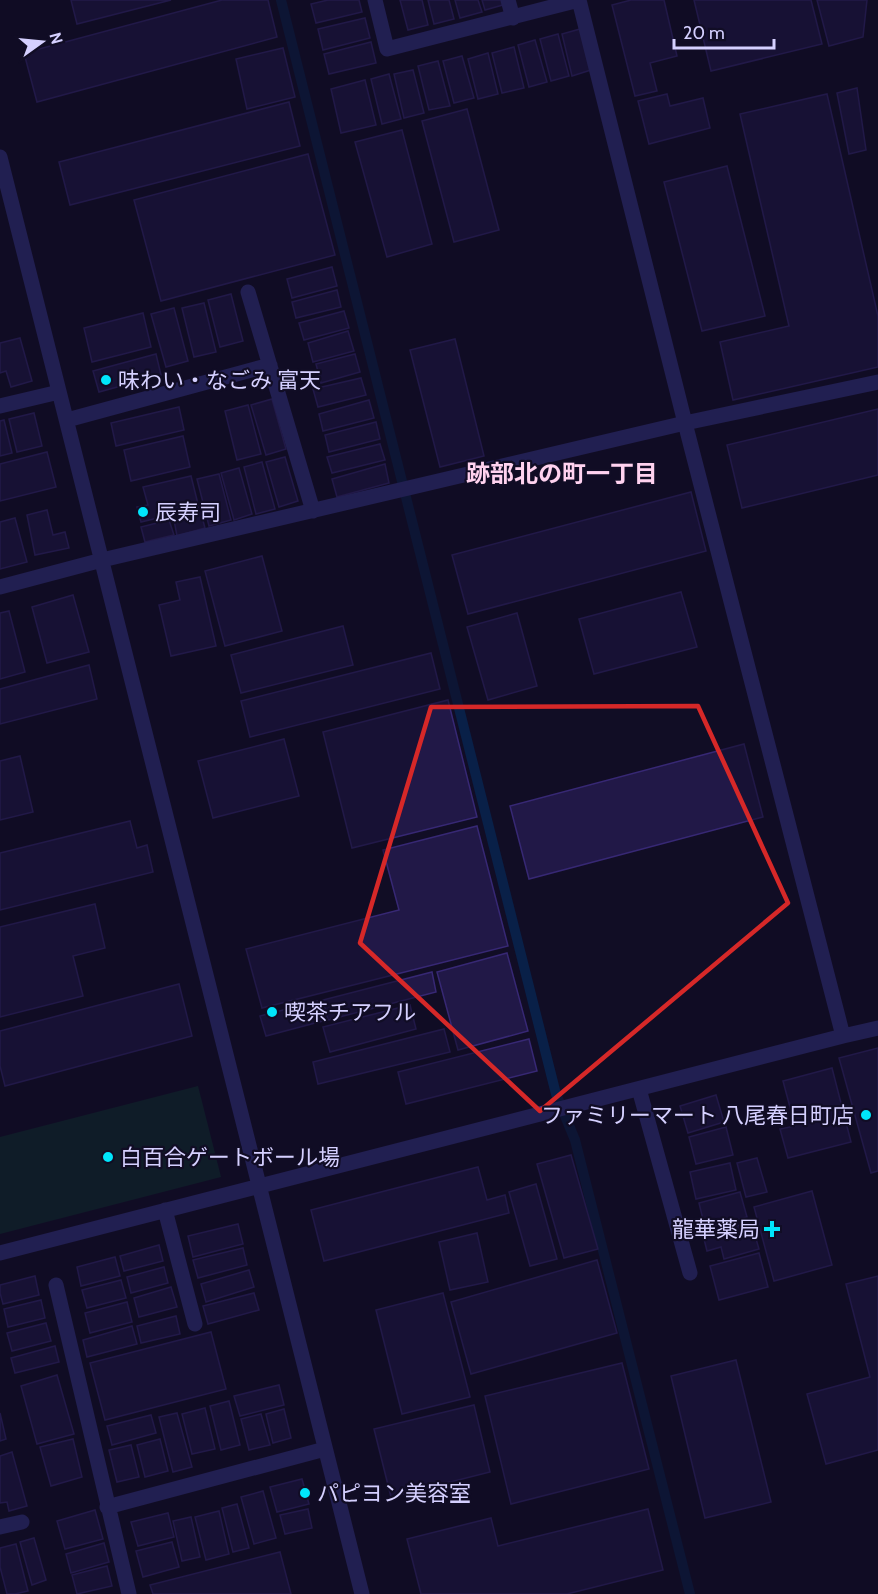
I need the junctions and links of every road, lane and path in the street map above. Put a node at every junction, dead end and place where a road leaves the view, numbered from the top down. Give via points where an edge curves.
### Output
1 (375, 0) edge
2 (508, 0) edge
3 (579, 0) edge
4 (513, 18) junction
5 (0, 157) edge
6 (248, 292) dead end
7 (270, 365) junction
8 (878, 382) edge
9 (59, 392) junction
10 (0, 406) edge
11 (67, 420) junction
12 (686, 423) junction
13 (313, 511) junction
14 (102, 560) junction
15 (0, 587) edge
16 (878, 1028) edge
17 (843, 1036) junction
18 (639, 1089) junction
19 (258, 1186) junction
20 (165, 1210) junction
21 (0, 1253) edge
22 (690, 1273) dead end
23 (56, 1285) dead end
24 (195, 1324) dead end
25 (325, 1449) junction
26 (107, 1507) junction
27 (22, 1522) dead end
28 (0, 1527) edge
29 (129, 1594) edge
30 (362, 1594) edge

1 - 4 street via 387,49
2 - 4 street
3 - 4 street
3 - 12 street
5 - 9 street
6 - 7 street
7 - 11 street
7 - 13 street
8 - 12 street
9 - 10 street
9 - 11 street
11 - 14 street
12 - 13 street
12 - 17 street
13 - 14 street
14 - 15 street
14 - 19 street
16 - 17 street
17 - 18 street
18 - 19 street
18 - 22 street
19 - 20 street
19 - 25 street
20 - 21 street
20 - 24 street
23 - 26 street
25 - 26 street
25 - 30 street
26 - 29 street
27 - 28 street

